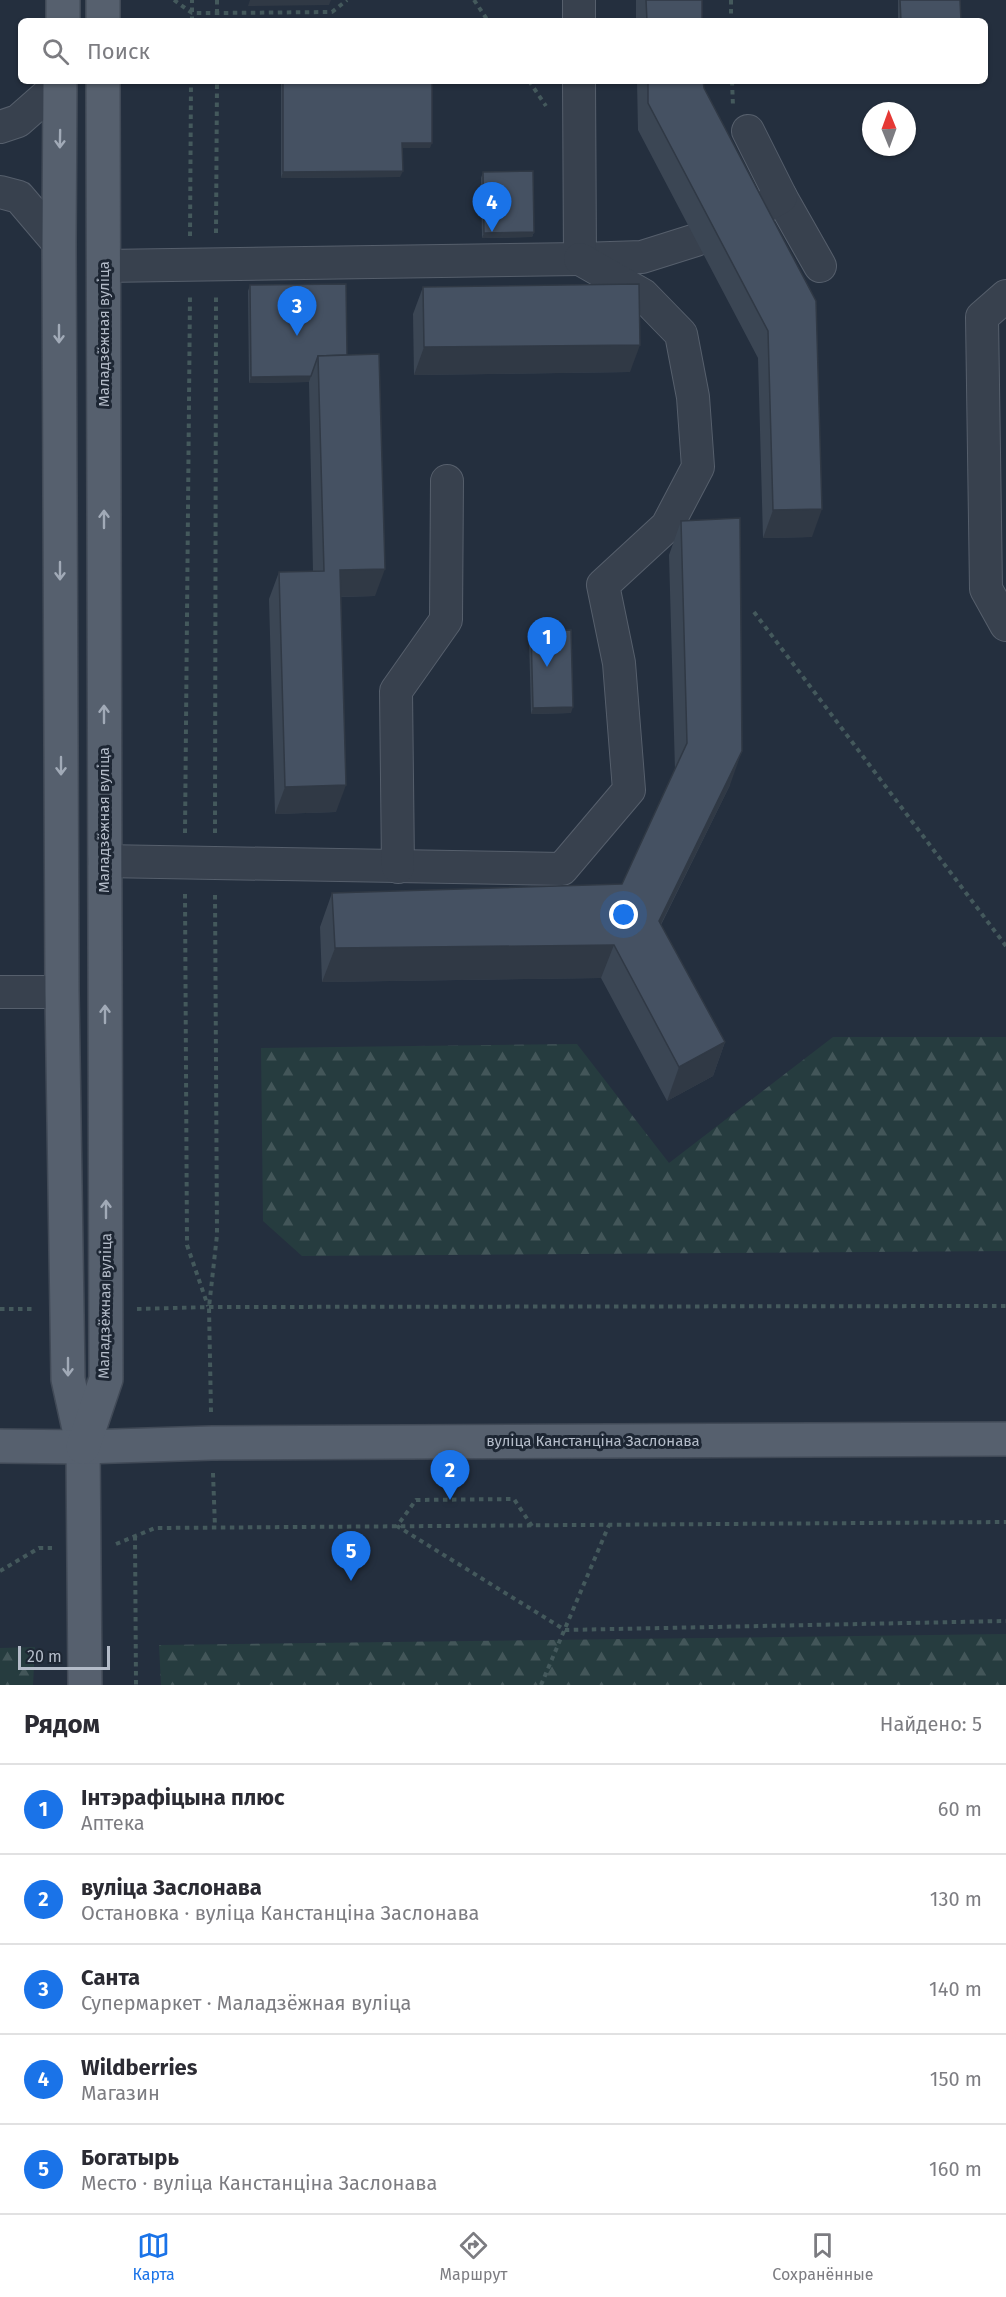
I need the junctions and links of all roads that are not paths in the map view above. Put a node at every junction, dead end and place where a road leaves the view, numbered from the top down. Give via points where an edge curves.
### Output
1 (63, 0) edge
2 (103, 0) edge
3 (579, 0) edge
4 (63, 18) edge
5 (103, 18) edge
6 (579, 18) edge
7 (58, 84) edge
8 (60, 84) edge
9 (103, 84) edge
10 (579, 84) edge
11 (0, 128) edge
12 (748, 131) dead end
13 (0, 192) edge
14 (781, 197) junction
15 (746, 218) edge
16 (696, 240) dead end
17 (59, 244) junction
18 (580, 259) junction
19 (104, 266) junction
20 (820, 266) dead end
21 (1006, 296) edge
22 (447, 481) dead end
23 (1006, 625) edge
24 (104, 861) junction
25 (398, 867) junction
26 (0, 992) edge
27 (62, 992) junction
28 (1006, 1439) edge
29 (0, 1446) edge
30 (83, 1447) junction
31 (85, 1685) edge

1 - 4 main road
2 - 5 main road
3 - 6 street
7 - 11 street via 18,121
8 -> 17 main road
9 - 19 main road, Маладзёжная вуліца
10 - 18 street
12 - 14 street
13 - 17 street via 19,197
14 - 15 street
14 - 20 street
16 - 18 street via 642,256
17 -> 27 main road
18 - 19 street
18 - 25 street via 643,295 681,334 693,397 698,467 667,526 603,585 619,663 629,790 562,869
24 -> 19 main road, Маладзёжная вуліца
21 - 23 street via 982,317 986,589
22 - 25 street via 446,620 396,692
24 - 25 street
30 -> 24 main road, Маладзёжная вуліца via 106,1379
26 - 27 street
27 -> 30 main road via 68,1379
28 - 30 main road, вуліца Канстанціна Заслонава
29 - 30 main road, вуліца Канстанціна Заслонава
30 - 31 main road

